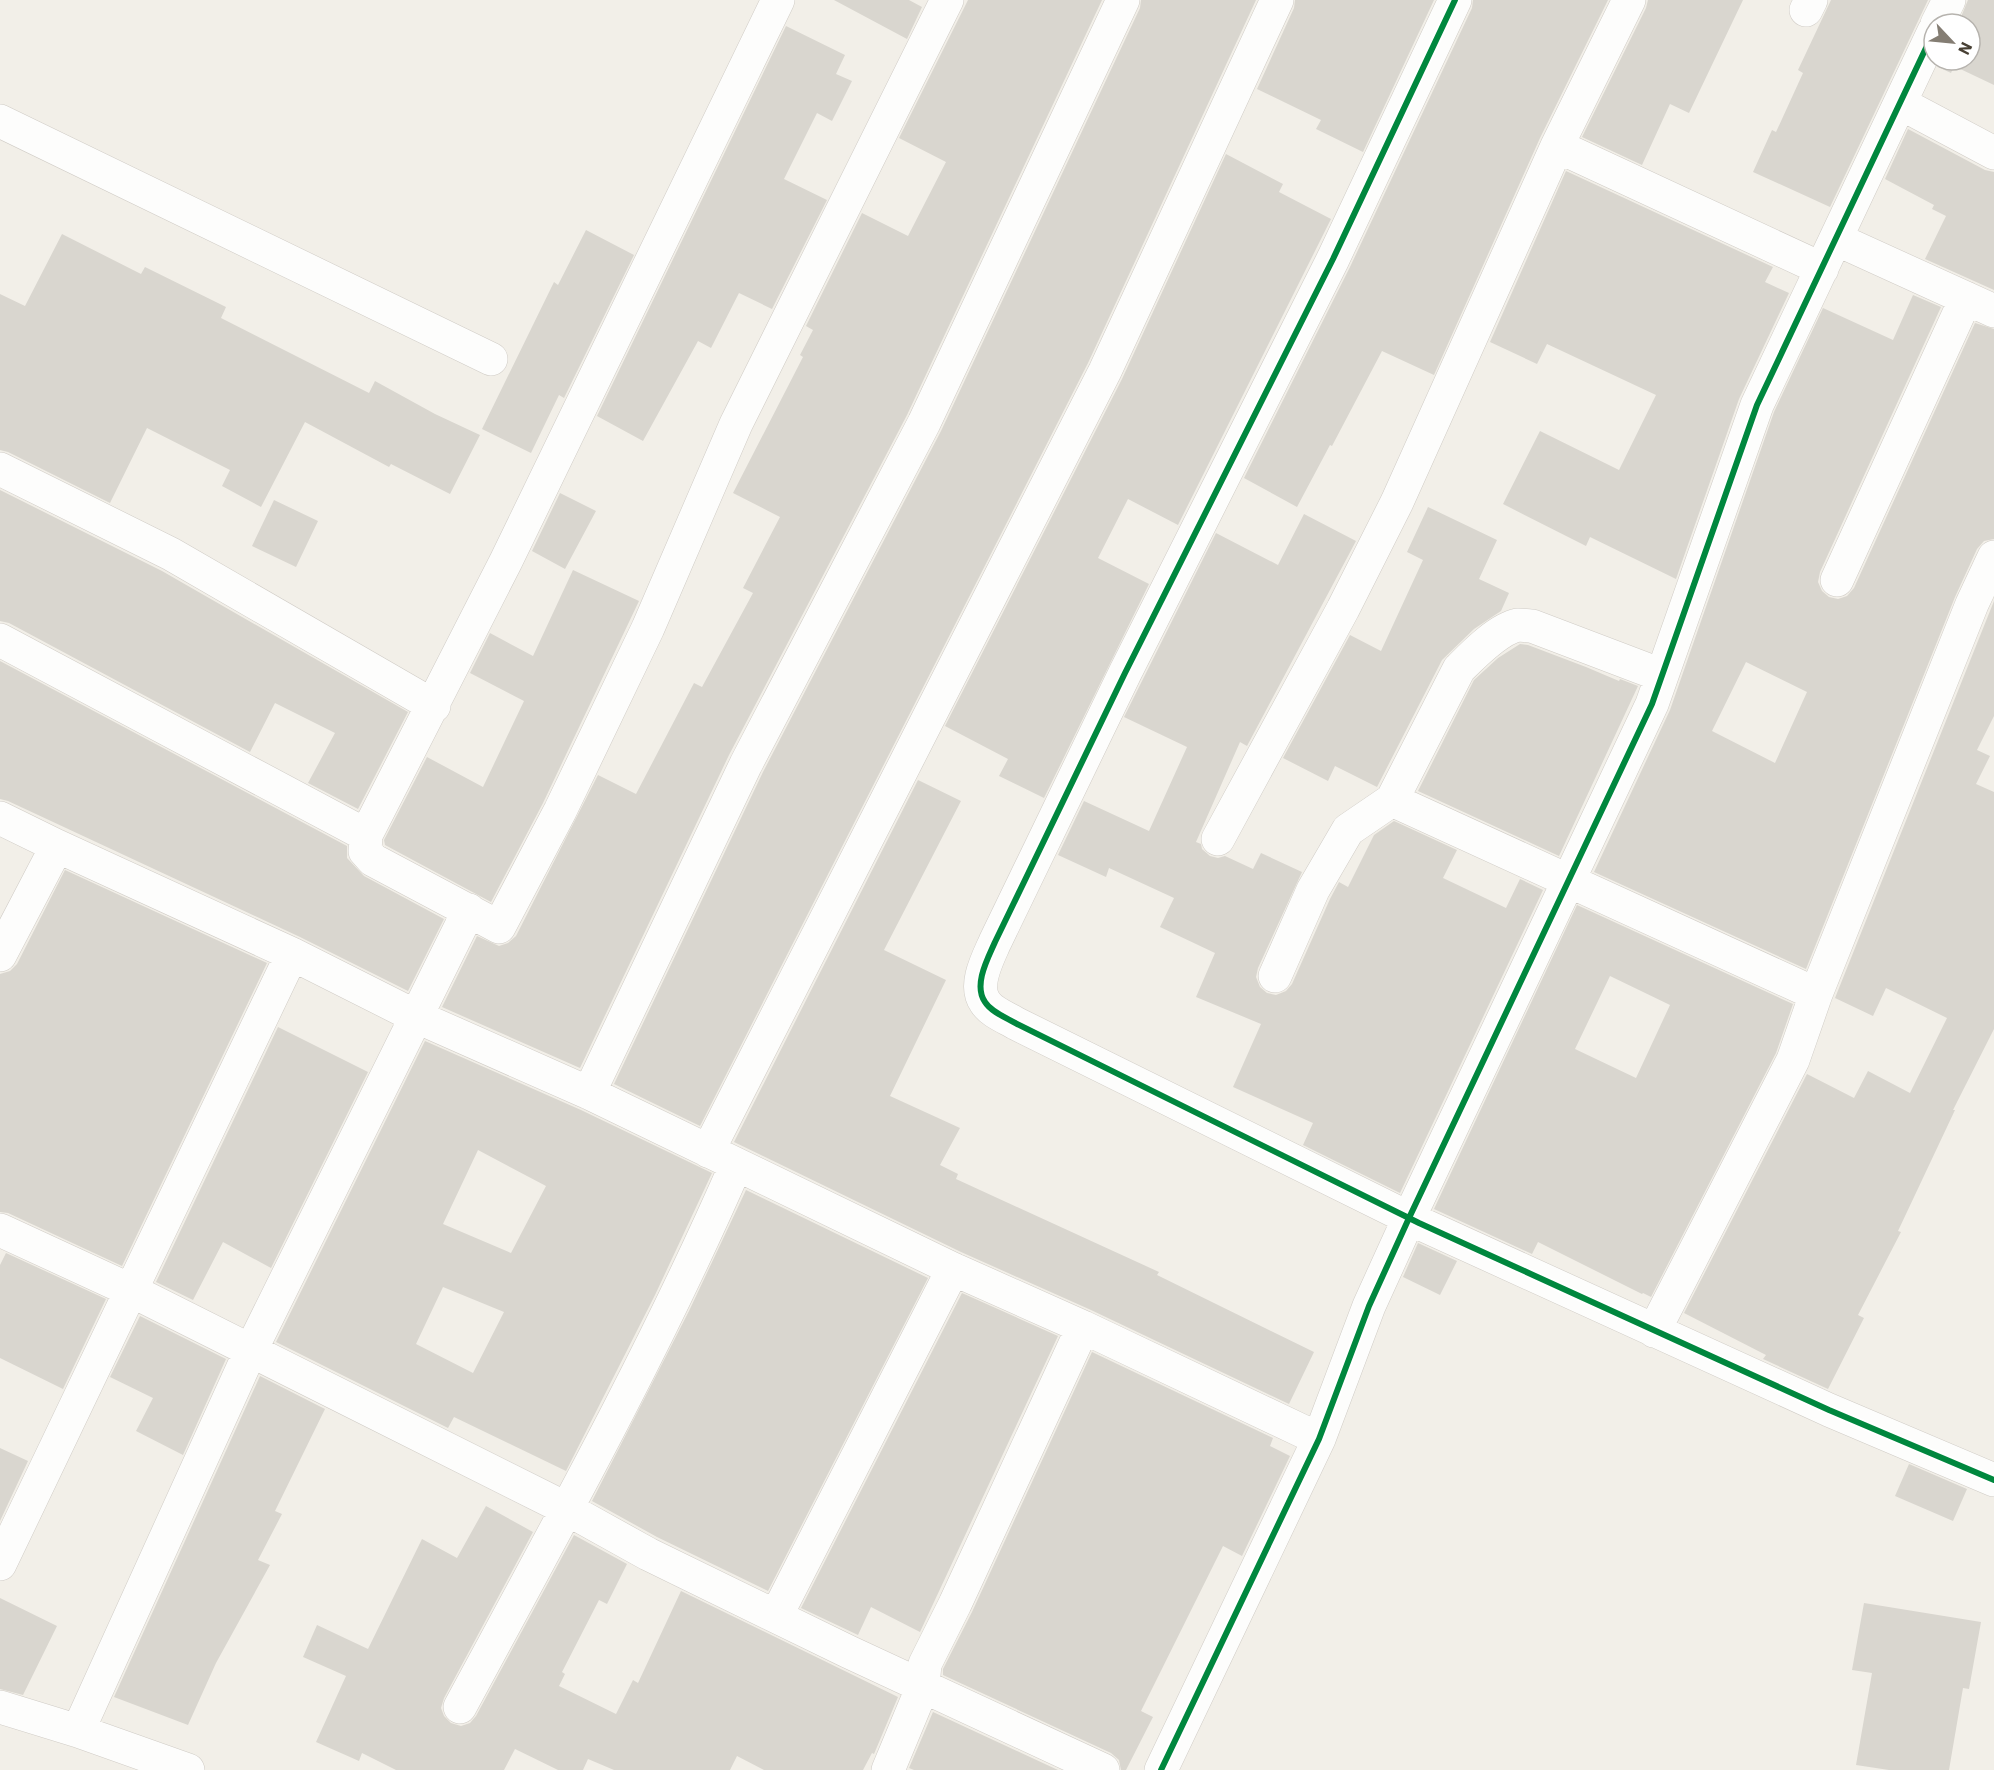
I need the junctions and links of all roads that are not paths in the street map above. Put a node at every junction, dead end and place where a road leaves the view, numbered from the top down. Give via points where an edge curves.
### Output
1 (778, 0) edge
2 (947, 0) edge
3 (1123, 0) edge
4 (1277, 0) edge
5 (1455, 0) edge
6 (1629, 0) edge
7 (1922, 56) edge
8 (1900, 103) junction
9 (0, 121) edge
10 (1557, 147) junction
11 (1994, 153) edge
12 (1836, 239) junction
13 (1822, 269) junction
14 (1980, 304) edge
15 (491, 359) dead end
16 (0, 470) edge
17 (1994, 557) edge
18 (1837, 580) dead end
19 (0, 640) edge
20 (1661, 675) junction
21 (434, 706) junction
22 (1392, 800) junction
23 (0, 818) edge
24 (366, 835) junction
25 (1218, 839) dead end
26 (57, 846) junction
27 (1569, 880) junction
28 (469, 910) junction
29 (292, 954) junction
30 (0, 955) edge
31 (1275, 976) dead end
32 (1816, 994) junction
33 (415, 1016) junction
34 (589, 1093) junction
35 (722, 1158) junction
36 (1409, 1218) junction
37 (0, 1230) edge
38 (953, 1269) junction
39 (130, 1290) junction
40 (1083, 1327) junction
41 (1654, 1331) junction
42 (250, 1352) junction
43 (1319, 1439) junction
44 (1994, 1480) edge
45 (567, 1509) junction
46 (0, 1564) edge
47 (776, 1616) junction
48 (923, 1686) junction
49 (0, 1707) edge
50 (460, 1707) dead end
51 (78, 1731) junction
52 (188, 1770) edge
53 (888, 1770) edge
54 (1103, 1770) edge
55 (1161, 1770) edge

1 - 21 street
2 - 28 street via 736,424 648,628 560,811 499,927
3 - 34 street via 924,423 746,764
4 - 35 street via 1105,371
5 - 36 street via 1334,259 1033,861 984,968 980,988 984,1002 1017,1024
6 - 10 street
7 - 8 street
8 - 11 street
8 - 12 street
9 - 15 street
10 - 13 street
10 - 25 street via 1397,502
12 - 13 street
12 - 14 street
13 - 20 street via 1757,405
14 - 18 street
16 - 21 street via 171,554
17 - 32 street
19 - 24 street
20 - 22 street via 1532,626 1506,629 1459,669
20 - 27 street via 1652,704
21 - 24 street
22 - 27 street
22 - 31 street via 1348,830 1313,890
23 - 26 street
24 - 28 street via 365,851 373,860
26 - 29 street
26 - 30 street
27 - 32 street
27 - 36 street
28 - 33 street
29 - 33 street
29 - 39 street
32 - 41 street via 1793,1060
33 - 34 street
33 - 42 street
34 - 35 street
35 - 38 street
35 - 45 street via 705,1235
36 - 41 street
36 - 43 street via 1369,1306
37 - 39 street
38 - 40 street
38 - 47 street
39 - 42 street
39 - 46 street
40 - 43 street
40 - 48 street via 925,1664
41 - 44 street
42 - 45 street
42 - 51 street
43 - 55 street
45 - 47 street via 648,1554
45 - 50 street
47 - 48 street
48 - 53 street
48 - 54 street
49 - 51 street
51 - 52 street

